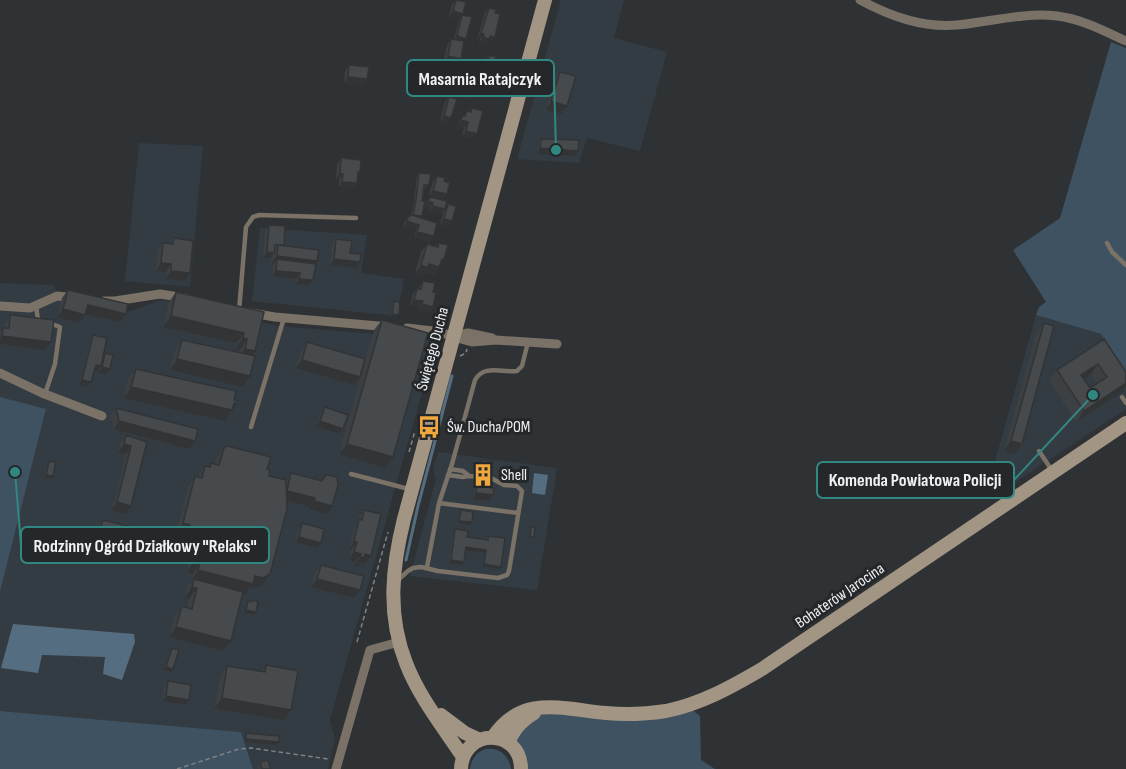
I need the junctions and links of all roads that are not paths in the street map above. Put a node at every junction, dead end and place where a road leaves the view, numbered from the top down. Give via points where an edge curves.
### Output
1 (545, 0) edge
2 (860, 0) edge
3 (1126, 41) edge
4 (356, 218) dead end
5 (1107, 243) dead end
6 (1126, 265) edge
7 (86, 300) edge
8 (194, 300) edge
9 (97, 301) edge
10 (0, 306) edge
11 (36, 306) junction
12 (228, 308) edge
13 (239, 311) junction
14 (285, 318) junction
15 (454, 336) junction
16 (528, 342) junction
17 (557, 344) dead end
18 (0, 373) edge
19 (45, 394) junction
20 (1122, 397) edge
21 (1126, 403) edge
22 (102, 416) dead end
23 (1126, 423) edge
24 (251, 427) dead end
25 (1039, 451) dead end
26 (449, 472) junction
27 (1053, 472) junction
28 (351, 474) dead end
29 (412, 489) junction
30 (439, 503) junction
31 (518, 513) junction
32 (427, 567) junction
33 (392, 594) junction
34 (399, 642) junction
35 (428, 704) junction
36 (544, 707) junction
37 (486, 739) junction
38 (508, 742) junction
39 (462, 763) edge
40 (337, 764) edge
41 (521, 769) edge

1 - 15 main road, Świętego Ducha
2 - 3 street via 901,19 926,24 954,26 1056,16 1082,21
4 - 13 lane via 253,217 246,226
5 - 6 lane
7 - 11 street via 57,296
8 - 9 street via 159,294
10 - 11 street
11 - 19 lane via 38,320 60,327 55,364
12 - 13 street
13 - 14 street
14 - 15 street
14 - 24 lane
15 - 16 street via 472,342
15 - 29 main road, Świętego Ducha
16 - 17 street
16 - 26 lane via 517,372 486,370 477,377
18 - 19 street
19 - 22 street
20 - 21 lane
23 - 27 main road, Bohaterów Jarocina
25 - 27 lane
26 - 30 lane
26 - 31 lane via 491,478 520,488 523,493
27 - 36 main road, Bohaterów Jarocina via 723,692 664,711 609,713
28 - 29 lane
29 - 33 main road, Świętego Ducha via 396,549
30 - 31 lane
30 - 32 lane
31 - 32 lane via 509,568 503,577
32 - 33 lane via 405,572
33 - 34 main road, Świętego Ducha
34 - 35 main road, Świętego Ducha
34 - 40 street via 370,650
35 - 37 main road, Świętego Ducha via 465,733
35 - 39 main road, Świętego Ducha
36 - 37 main road, Bohaterów Jarocina via 514,716
36 - 38 main road via 518,724
37 - 38 main road, Świętego Ducha
37 - 39 main road, Bohaterów Jarocina via 473,744
38 - 41 main road via 519,755

